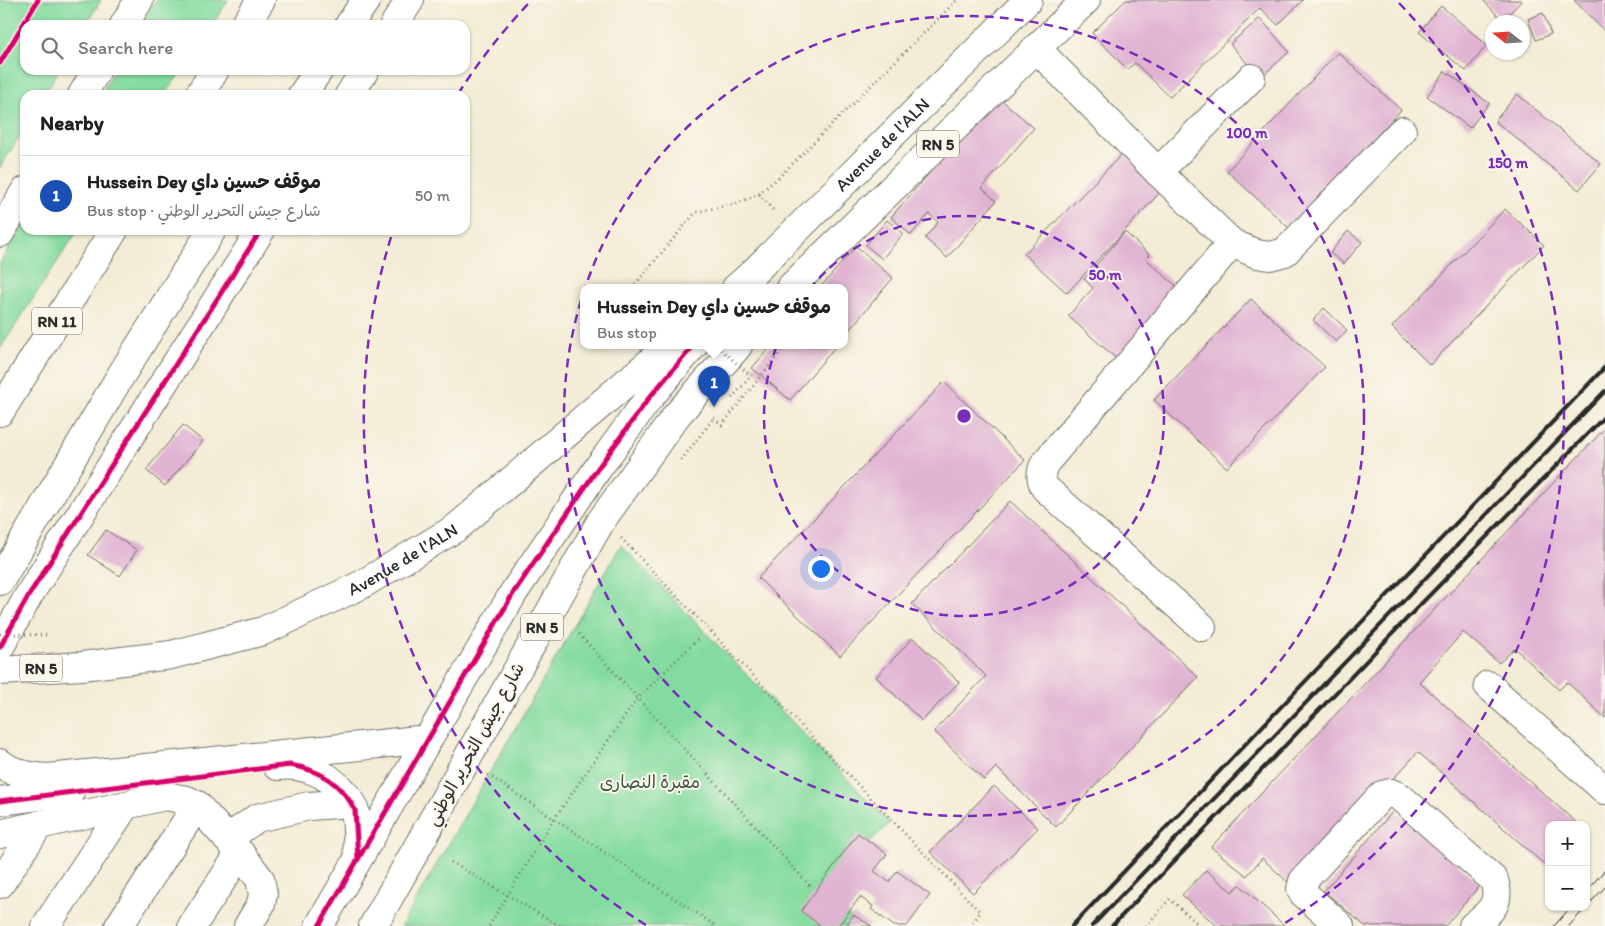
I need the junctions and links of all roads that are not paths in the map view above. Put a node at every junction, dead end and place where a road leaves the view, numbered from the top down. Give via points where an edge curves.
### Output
1 (139, 0) edge
2 (261, 0) edge
3 (366, 0) edge
4 (410, 0) edge
5 (1028, 0) edge
6 (1086, 0) edge
7 (127, 20) edge
8 (248, 20) edge
9 (352, 20) edge
10 (397, 20) edge
11 (1036, 48) junction
12 (94, 75) edge
13 (212, 75) edge
14 (316, 75) edge
15 (362, 75) edge
16 (1251, 78) dead end
17 (85, 90) edge
18 (202, 90) edge
19 (305, 90) edge
20 (352, 90) edge
21 (1402, 131) dead end
22 (1158, 172) junction
23 (20, 199) edge
24 (0, 233) edge
25 (111, 235) edge
26 (209, 235) edge
27 (259, 235) edge
28 (1232, 243) junction
29 (743, 283) edge
30 (794, 284) edge
31 (665, 349) edge
32 (690, 349) edge
33 (735, 349) edge
34 (0, 412) edge
35 (0, 581) edge
36 (1202, 627) dead end
37 (0, 647) edge
38 (0, 671) edge
39 (1488, 685) dead end
40 (428, 739) junction
41 (0, 763) edge
42 (1605, 790) edge
43 (0, 801) edge
44 (351, 803) junction
45 (197, 805) junction
46 (125, 806) junction
47 (39, 825) junction
48 (0, 834) edge
49 (233, 846) junction
50 (358, 858) junction
51 (0, 884) edge
52 (46, 926) edge
53 (119, 926) edge
54 (192, 926) edge
55 (248, 926) edge
56 (319, 926) edge
57 (373, 926) edge
58 (1340, 926) edge
59 (1473, 926) edge

1 - 7 main road
2 - 8 main road
3 - 9 main road
4 - 10 main road
5 - 29 main road, Avenue de l'ALN / RN 5
6 - 11 main road, RN 5
11 - 22 main road
11 - 30 main road, RN 5
12 - 17 main road
13 - 18 main road
14 - 19 main road
15 - 20 main road
16 - 22 main road
21 - 28 main road via 1285,252 1270,256 1257,254
22 - 28 main road
23 - 24 main road
25 - 34 main road, RN 11
26 - 35 main road via 118,380
27 - 37 main road via 34,587
28 - 36 main road via 1041,470 1045,488
31 - 38 main road, Avenue de l'ALN / RN 5 via 456,528 360,585 263,631 171,655 82,666
32 - 40 main road via 649,398 548,540
33 - 57 main road, شارع جيش التحرير الوطني / RN 5 via 676,416 601,521
39 - 42 main road
40 - 41 main road via 48,778 18,773
40 - 50 main road
43 - 44 main road via 290,765 327,777
44 - 49 main road via 309,806 257,818
44 - 50 main road via 355,810
45 - 46 main road via 164,796
45 - 49 main road
45 - 53 main road
46 - 47 main road
46 - 52 main road
47 - 48 main road
47 - 51 main road
49 - 54 main road
49 - 55 main road via 262,886 261,904
50 - 56 main road
58 - 59 main road via 1303,893 1301,885 1382,795 1391,793 1400,797 1494,880 1498,897 1488,913

